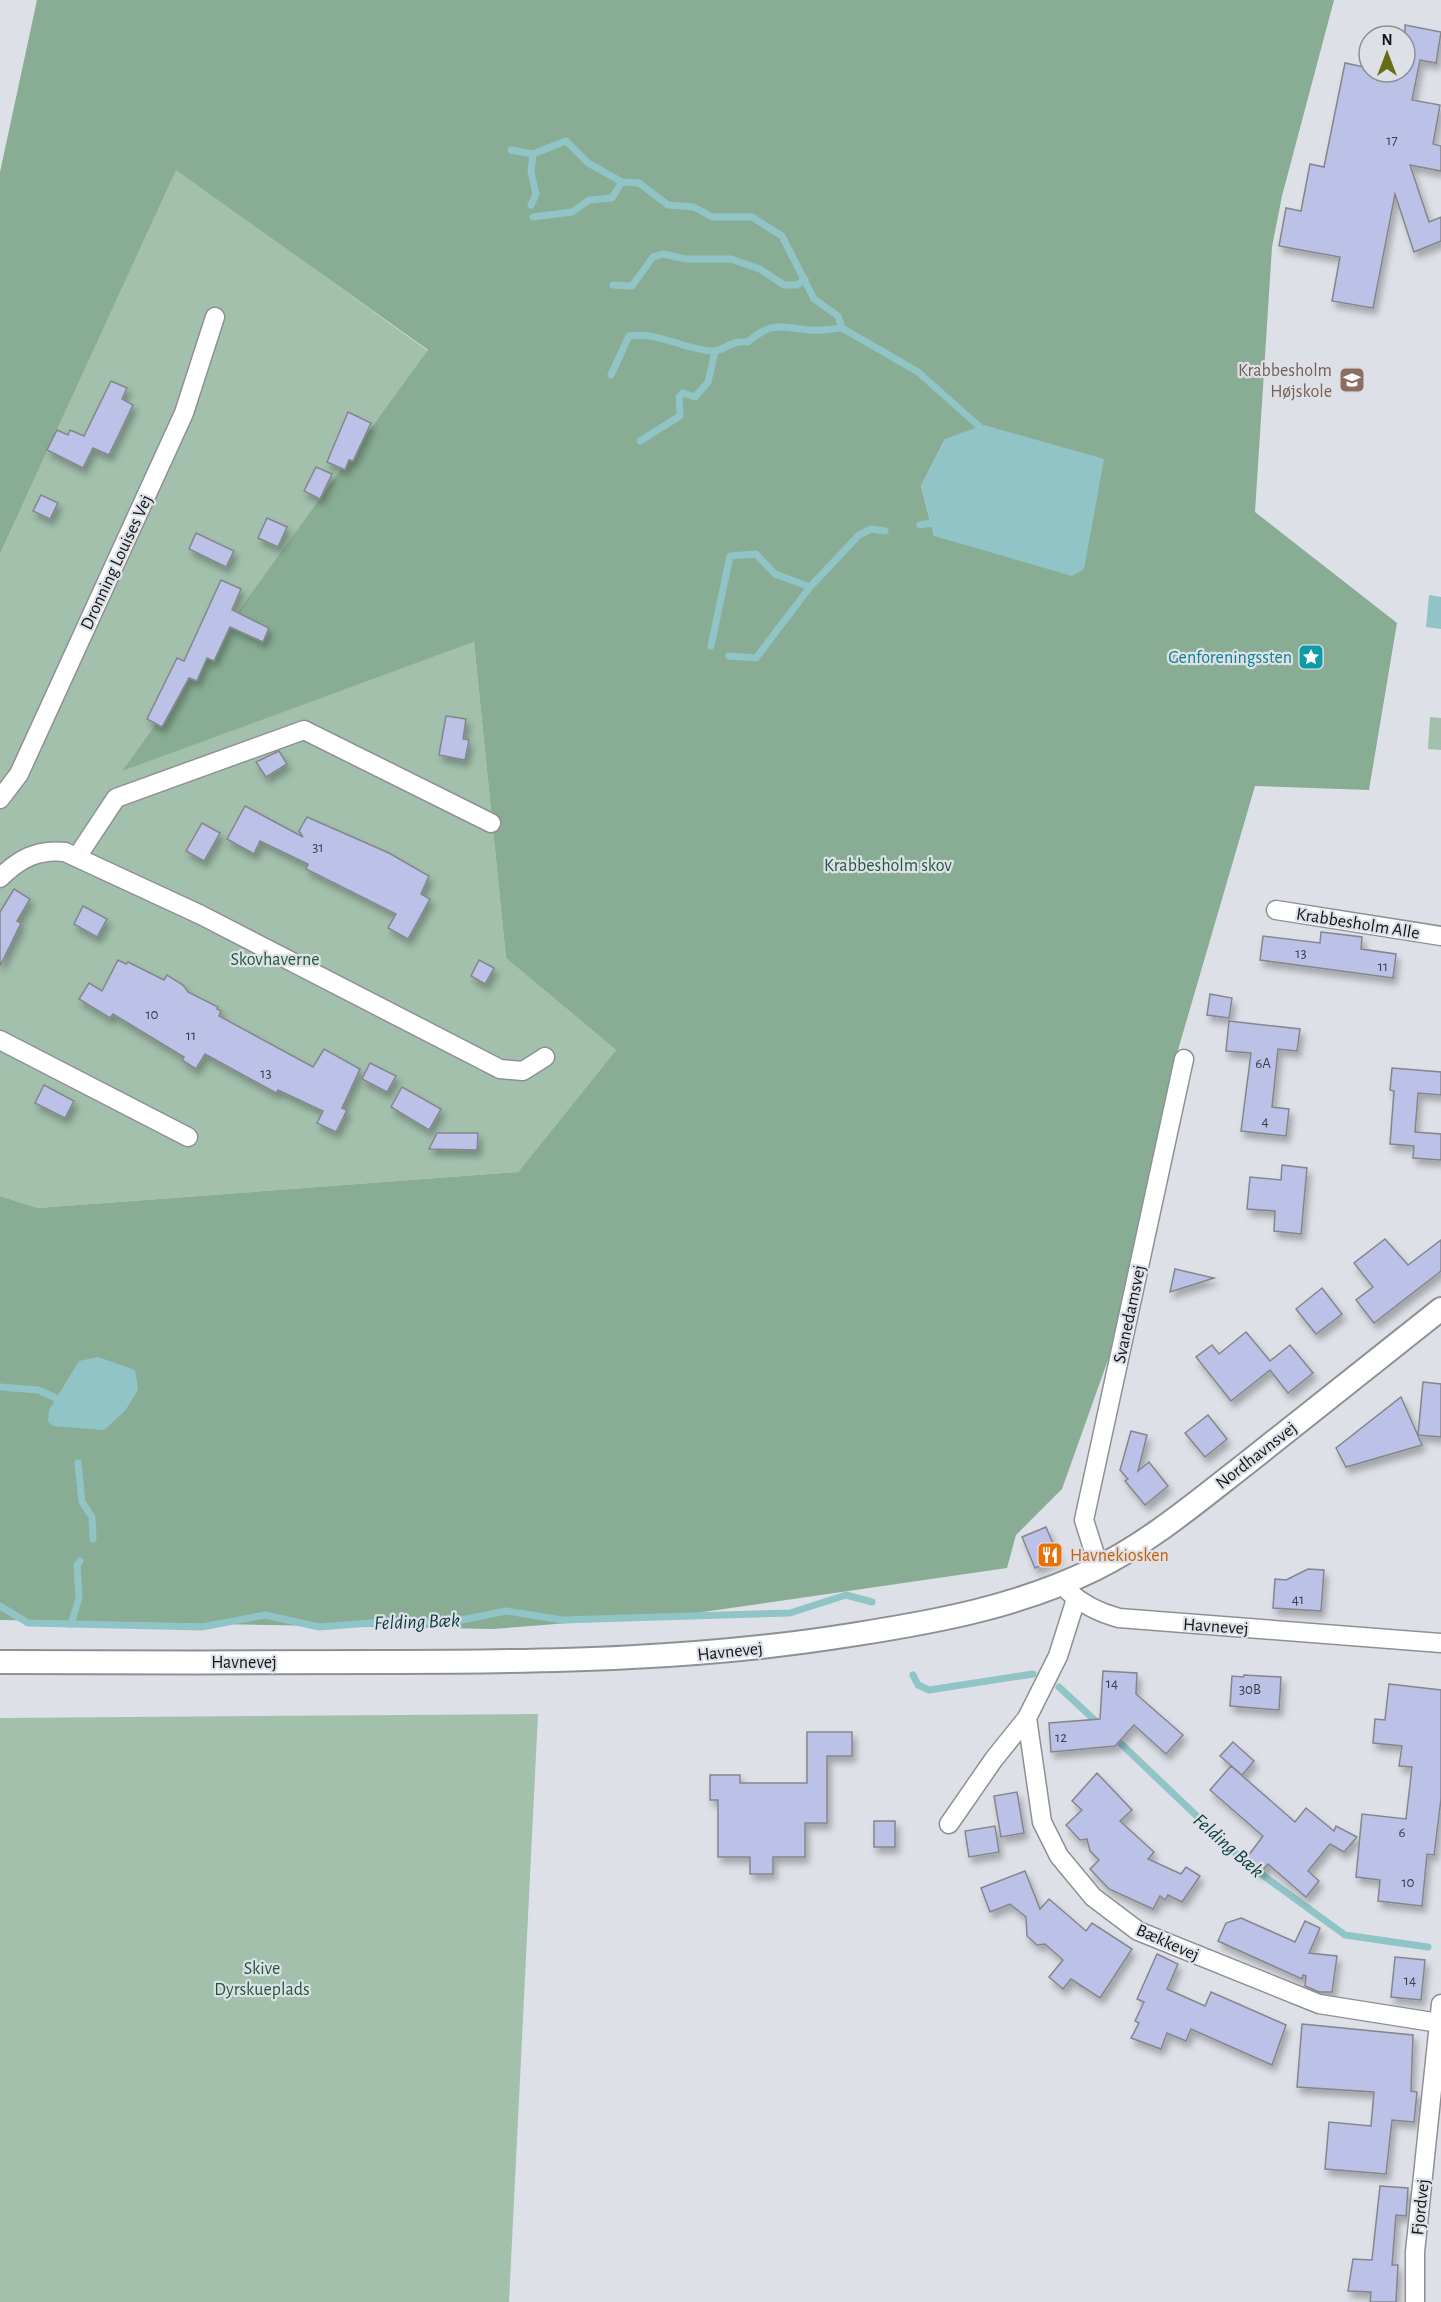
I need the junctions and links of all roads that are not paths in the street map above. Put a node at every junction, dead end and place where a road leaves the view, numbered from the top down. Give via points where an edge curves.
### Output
1 (215, 317) dead end
2 (0, 799) edge
3 (491, 823) dead end
4 (77, 857) junction
5 (0, 878) edge
6 (1276, 910) dead end
7 (1441, 936) edge
8 (0, 1040) edge
9 (545, 1057) dead end
10 (1185, 1059) dead end
11 (188, 1137) dead end
12 (1441, 1310) edge
13 (1099, 1567) junction
14 (1069, 1592) junction
15 (1441, 1643) edge
16 (0, 1662) edge
17 (1027, 1718) junction
18 (949, 1824) dead end
19 (1441, 2004) edge
20 (1439, 2024) junction
21 (1415, 2302) edge

1 - 2 street, Dronning Louises Vej via 184,413 19,774
3 - 4 street via 304,730 116,798
4 - 5 street via 51,851 32,855 16,862
4 - 9 street via 201,915 500,1069 523,1071
6 - 7 street, Krabbesholm Alle
8 - 11 street
10 - 13 street, Svanedamsvej via 1084,1520
12 - 13 street, Nordhavnsvej via 1192,1506
13 - 14 street, Nordhavnsvej
14 - 15 street, Havnevej via 1105,1615 1119,1618
14 - 16 street, Havnevej via 934,1622 790,1645 679,1656 469,1662
14 - 17 street via 1058,1656
17 - 18 street
17 - 20 street, Bækkevej via 1042,1822 1059,1856 1093,1897 1138,1931 1319,2004
19 - 20 street, Fjordvej
20 - 21 street, Fjordvej via 1415,2252

